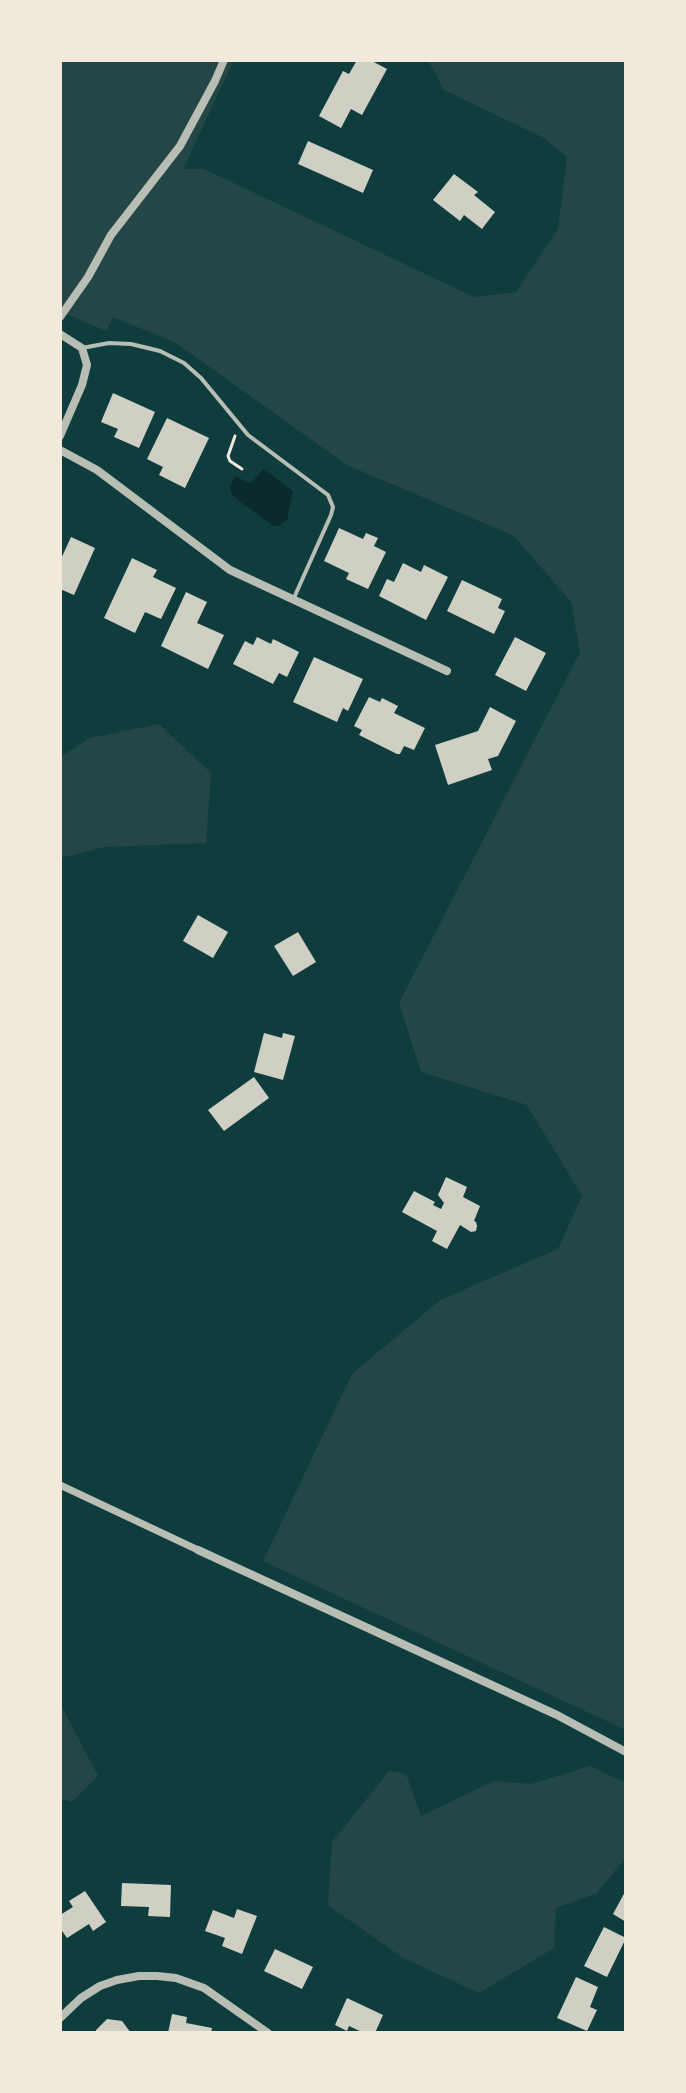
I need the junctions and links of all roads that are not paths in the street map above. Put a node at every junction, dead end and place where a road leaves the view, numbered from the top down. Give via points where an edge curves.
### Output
1 (224, 60) edge
2 (60, 317) edge
3 (60, 334) edge
4 (82, 348) junction
5 (60, 436) edge
6 (60, 450) edge
7 (293, 601) junction
8 (447, 671) dead end
9 (60, 1485) edge
10 (198, 1550) joint
11 (626, 1752) edge
12 (60, 2018) edge
13 (268, 2033) edge

1 - 2 street via 180,146 111,235
3 - 4 street
4 - 5 street via 87,365
4 - 7 lane via 131,344 174,357 194,370 248,435 332,501 331,515
6 - 7 street via 97,470 222,565
7 - 8 street
9 - 10 street
10 - 11 street via 557,1715
12 - 13 street via 100,1986 157,1976 204,1988

